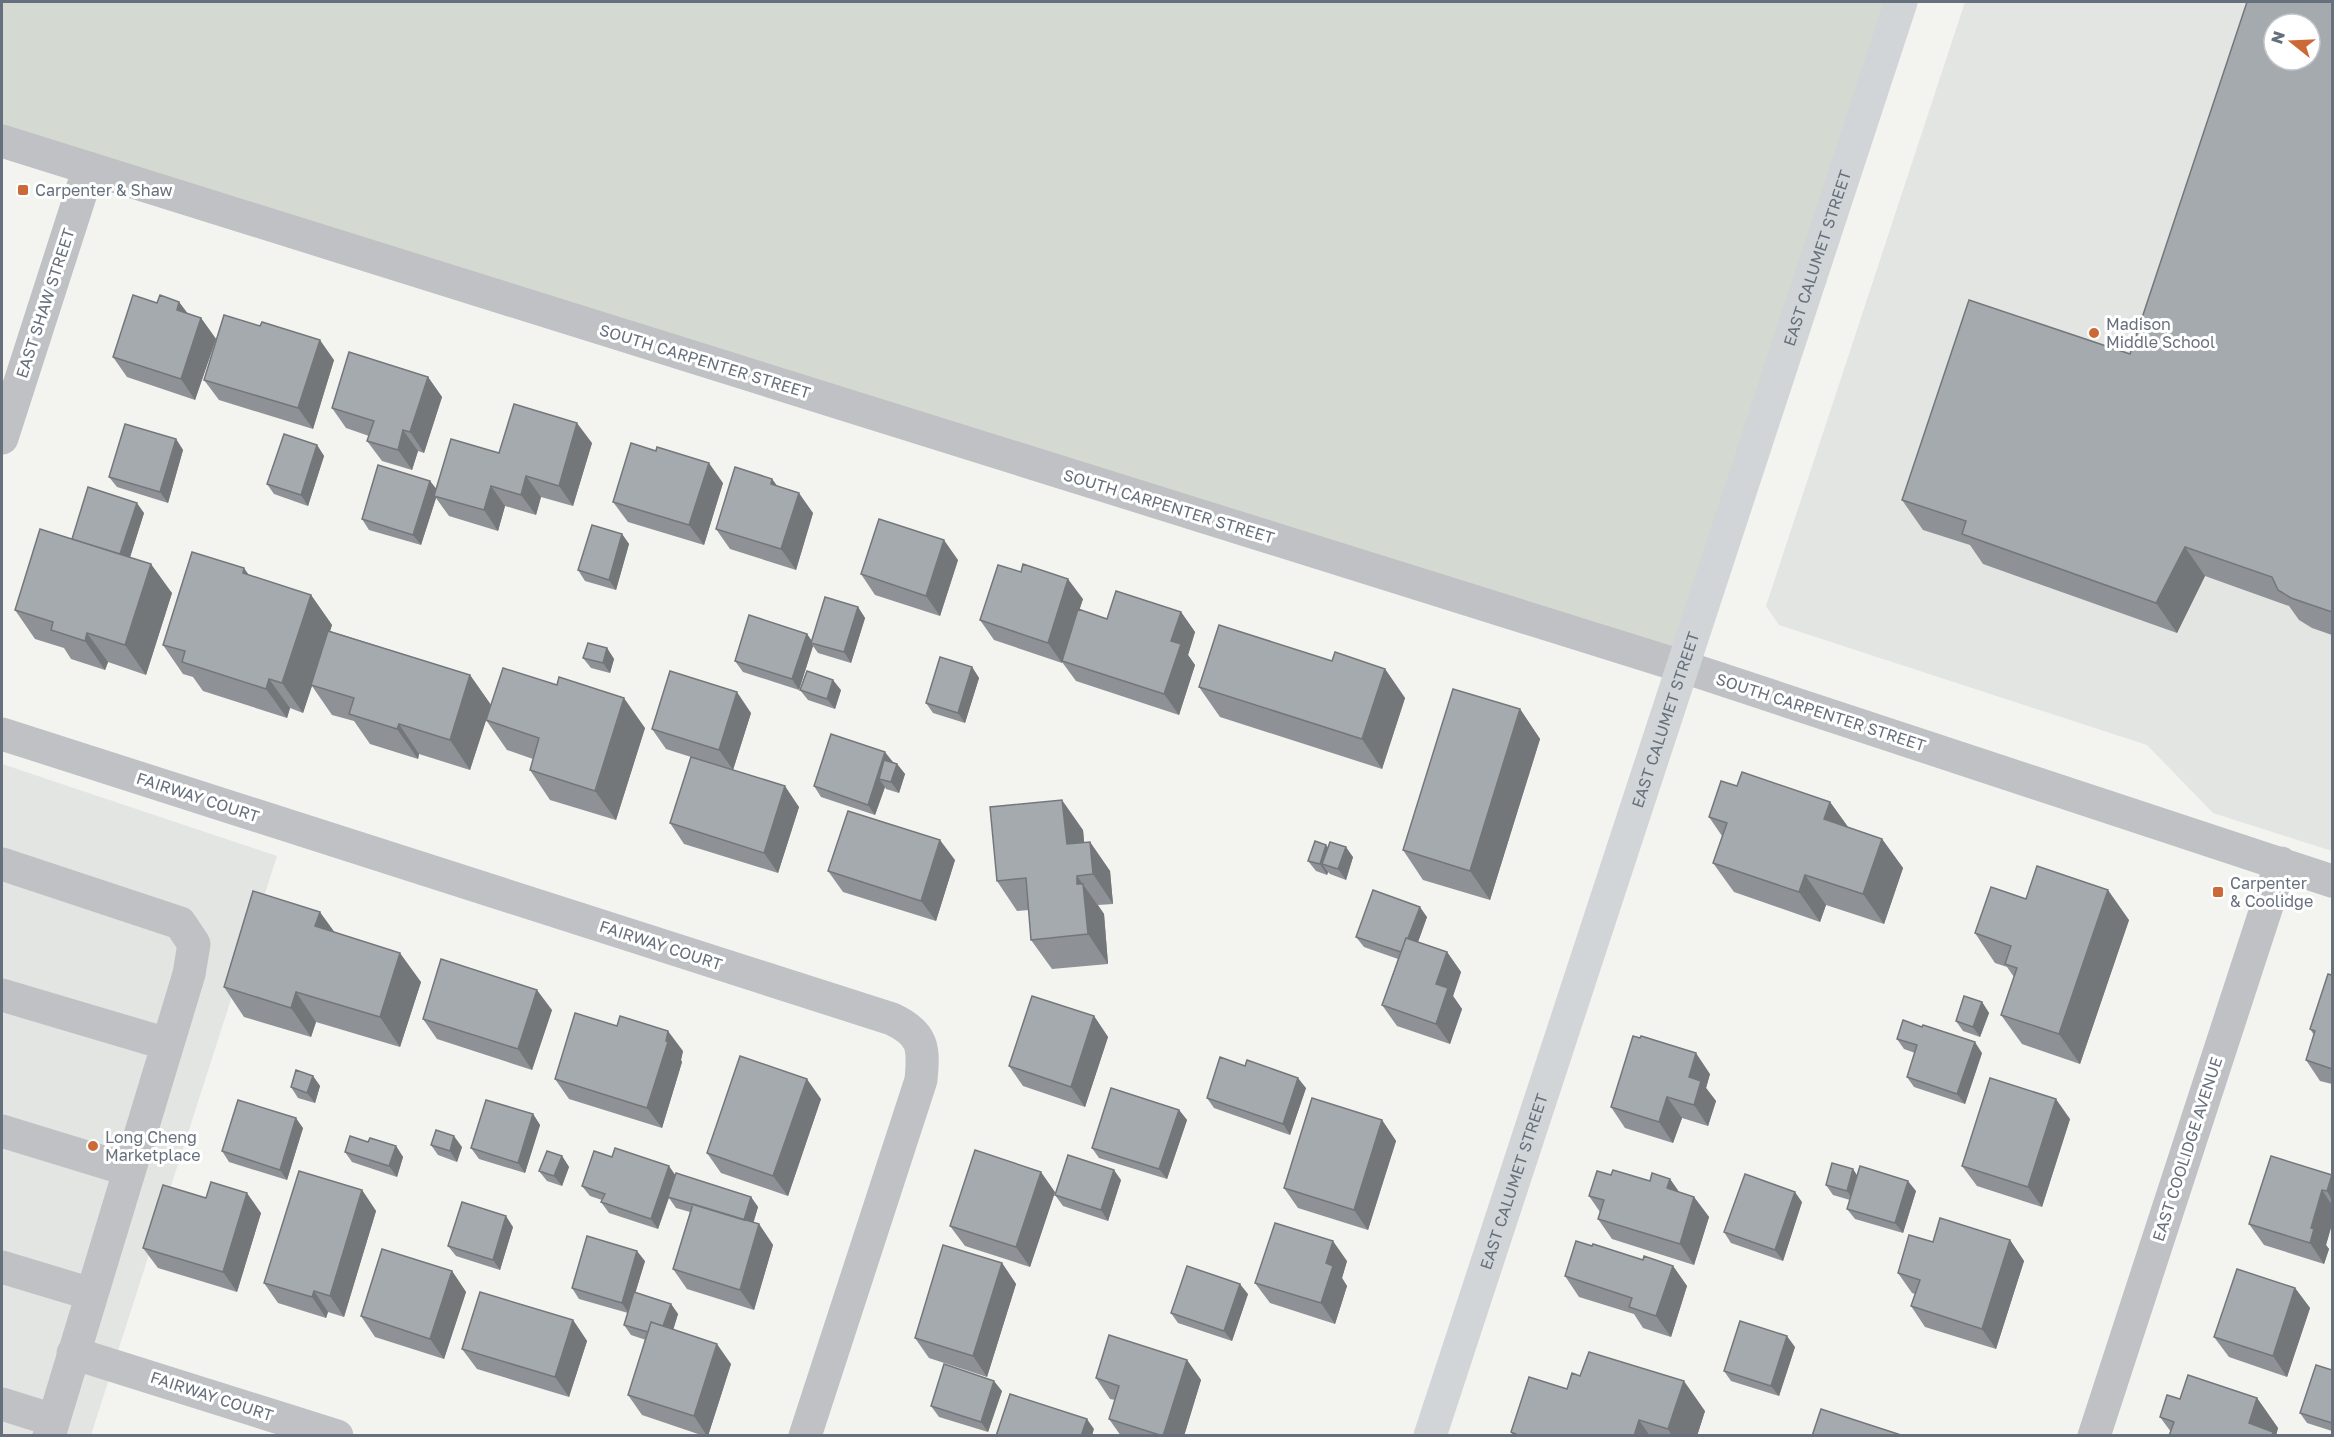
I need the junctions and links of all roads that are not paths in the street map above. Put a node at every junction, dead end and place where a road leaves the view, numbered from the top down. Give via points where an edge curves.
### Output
1 (1901, 2) edge
2 (2, 141) edge
3 (89, 168) junction
4 (2, 438) edge
5 (1684, 667) junction
6 (2, 734) edge
7 (2281, 863) junction
8 (2, 864) edge
9 (2332, 881) edge
10 (2, 995) edge
11 (167, 1044) junction
12 (2, 1131) edge
13 (129, 1170) junction
14 (2, 1266) edge
15 (91, 1294) junction
16 (73, 1353) junction
17 (2, 1404) edge
18 (51, 1428) edge
19 (336, 1436) edge
20 (805, 1436) edge
21 (1430, 1436) edge
22 (2094, 1436) edge

1 - 5 main road, EAST CALUMET STREET
2 - 3 street, SOUTH CARPENTER STREET
3 - 4 street, EAST SHAW STREET
3 - 5 street, SOUTH CARPENTER STREET
5 - 7 street, SOUTH CARPENTER STREET
5 - 21 main road, EAST CALUMET STREET
6 - 20 street, FAIRWAY COURT via 909,1027 920,1040 921,1080
7 - 9 street, SOUTH CARPENTER STREET
7 - 22 street, EAST COOLIDGE AVENUE
8 - 11 street via 180,923 194,944
10 - 11 street
11 - 13 street
12 - 13 street
13 - 15 street
14 - 15 street
15 - 16 street
16 - 18 street
16 - 19 street, FAIRWAY COURT
17 - 18 street

